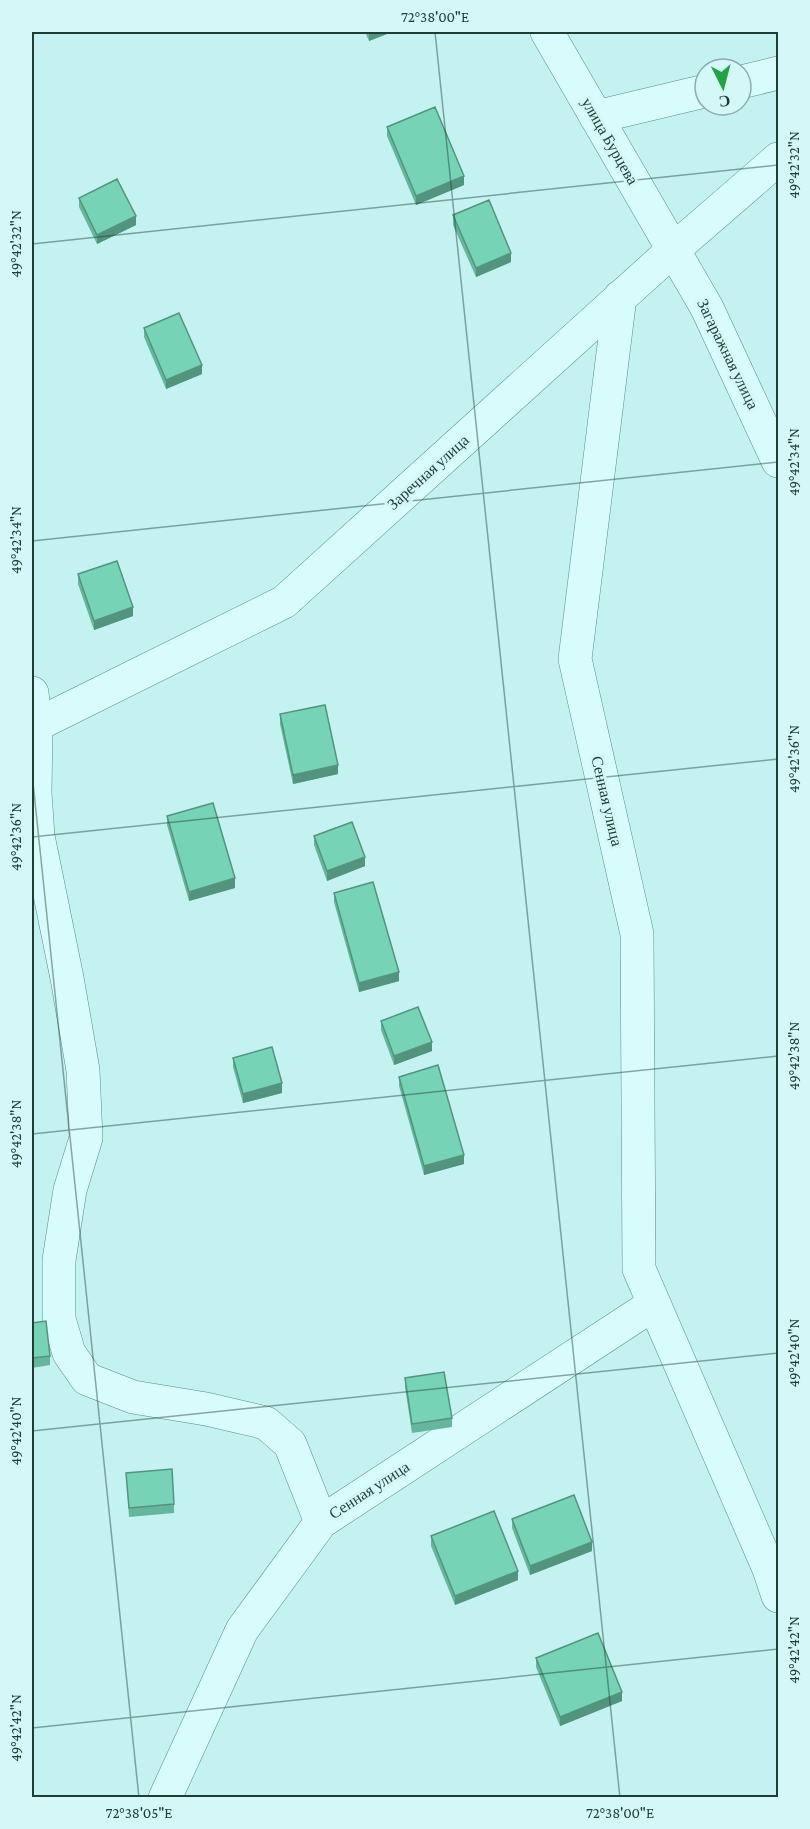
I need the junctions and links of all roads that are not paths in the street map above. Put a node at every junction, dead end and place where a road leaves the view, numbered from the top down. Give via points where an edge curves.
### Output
1 (547, 32) edge
2 (778, 73) edge
3 (753, 79) edge
4 (693, 94) edge
5 (596, 117) junction
6 (778, 159) edge
7 (673, 250) junction
8 (620, 297) junction
9 (778, 461) edge
10 (32, 693) edge
11 (34, 726) edge
12 (654, 1304) junction
13 (321, 1522) junction
14 (778, 1596) edge
15 (165, 1797) edge

1 - 5 street, улица Бурцева
2 - 3 street
4 - 5 street
5 - 7 street, улица Бурцева
6 - 7 street, Заречная улица
7 - 8 street, Заречная улица
7 - 9 street, Загаражная улица via 707,308
8 - 11 street, Заречная улица via 284,602
8 - 12 street, Сенная улица via 575,659 637,934 639,1269
10 - 11 street
11 - 13 street via 38,836 67,978 84,1093 86,1138 70,1190 60,1260 59,1319 69,1353 87,1379 134,1397 266,1424 290,1444
12 - 13 street, Сенная улица
12 - 14 street, Сенная улица
13 - 15 street, Сенная улица via 242,1630

